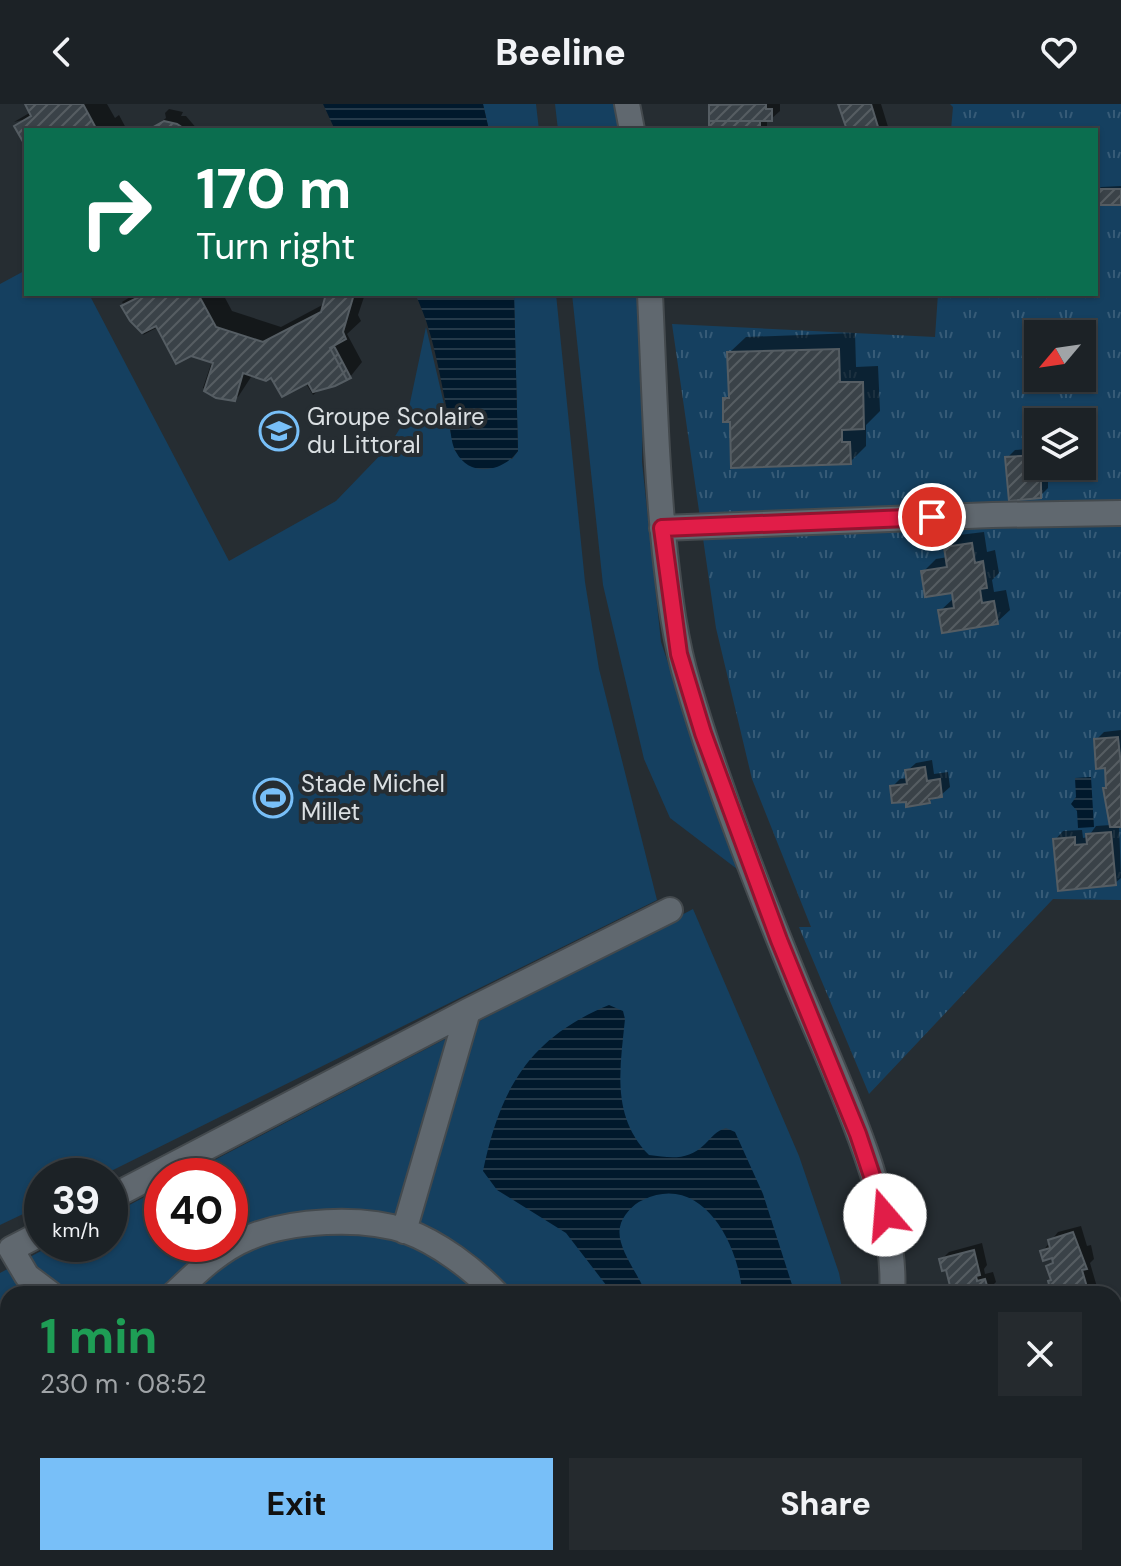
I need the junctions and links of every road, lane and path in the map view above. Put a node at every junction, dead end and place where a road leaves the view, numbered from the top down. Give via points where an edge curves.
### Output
1 (627, 104) edge
2 (632, 128) edge
3 (650, 296) edge
4 (1121, 513) edge
5 (662, 528) junction
6 (670, 910) dead end
7 (468, 1011) junction
8 (128, 1189) edge
9 (404, 1231) junction
10 (24, 1242) edge
11 (6, 1252) edge
12 (40, 1286) edge
13 (182, 1286) edge
14 (490, 1286) edge
15 (893, 1286) edge

1 - 2 street
3 - 5 street
4 - 5 street
5 - 15 street via 673,623 688,684 779,940 858,1134 885,1215
6 - 7 street
7 - 8 street
7 - 9 street
9 - 13 street via 361,1223 301,1223 247,1238 202,1266
9 - 14 street via 436,1245
10 - 11 street
11 - 12 street

